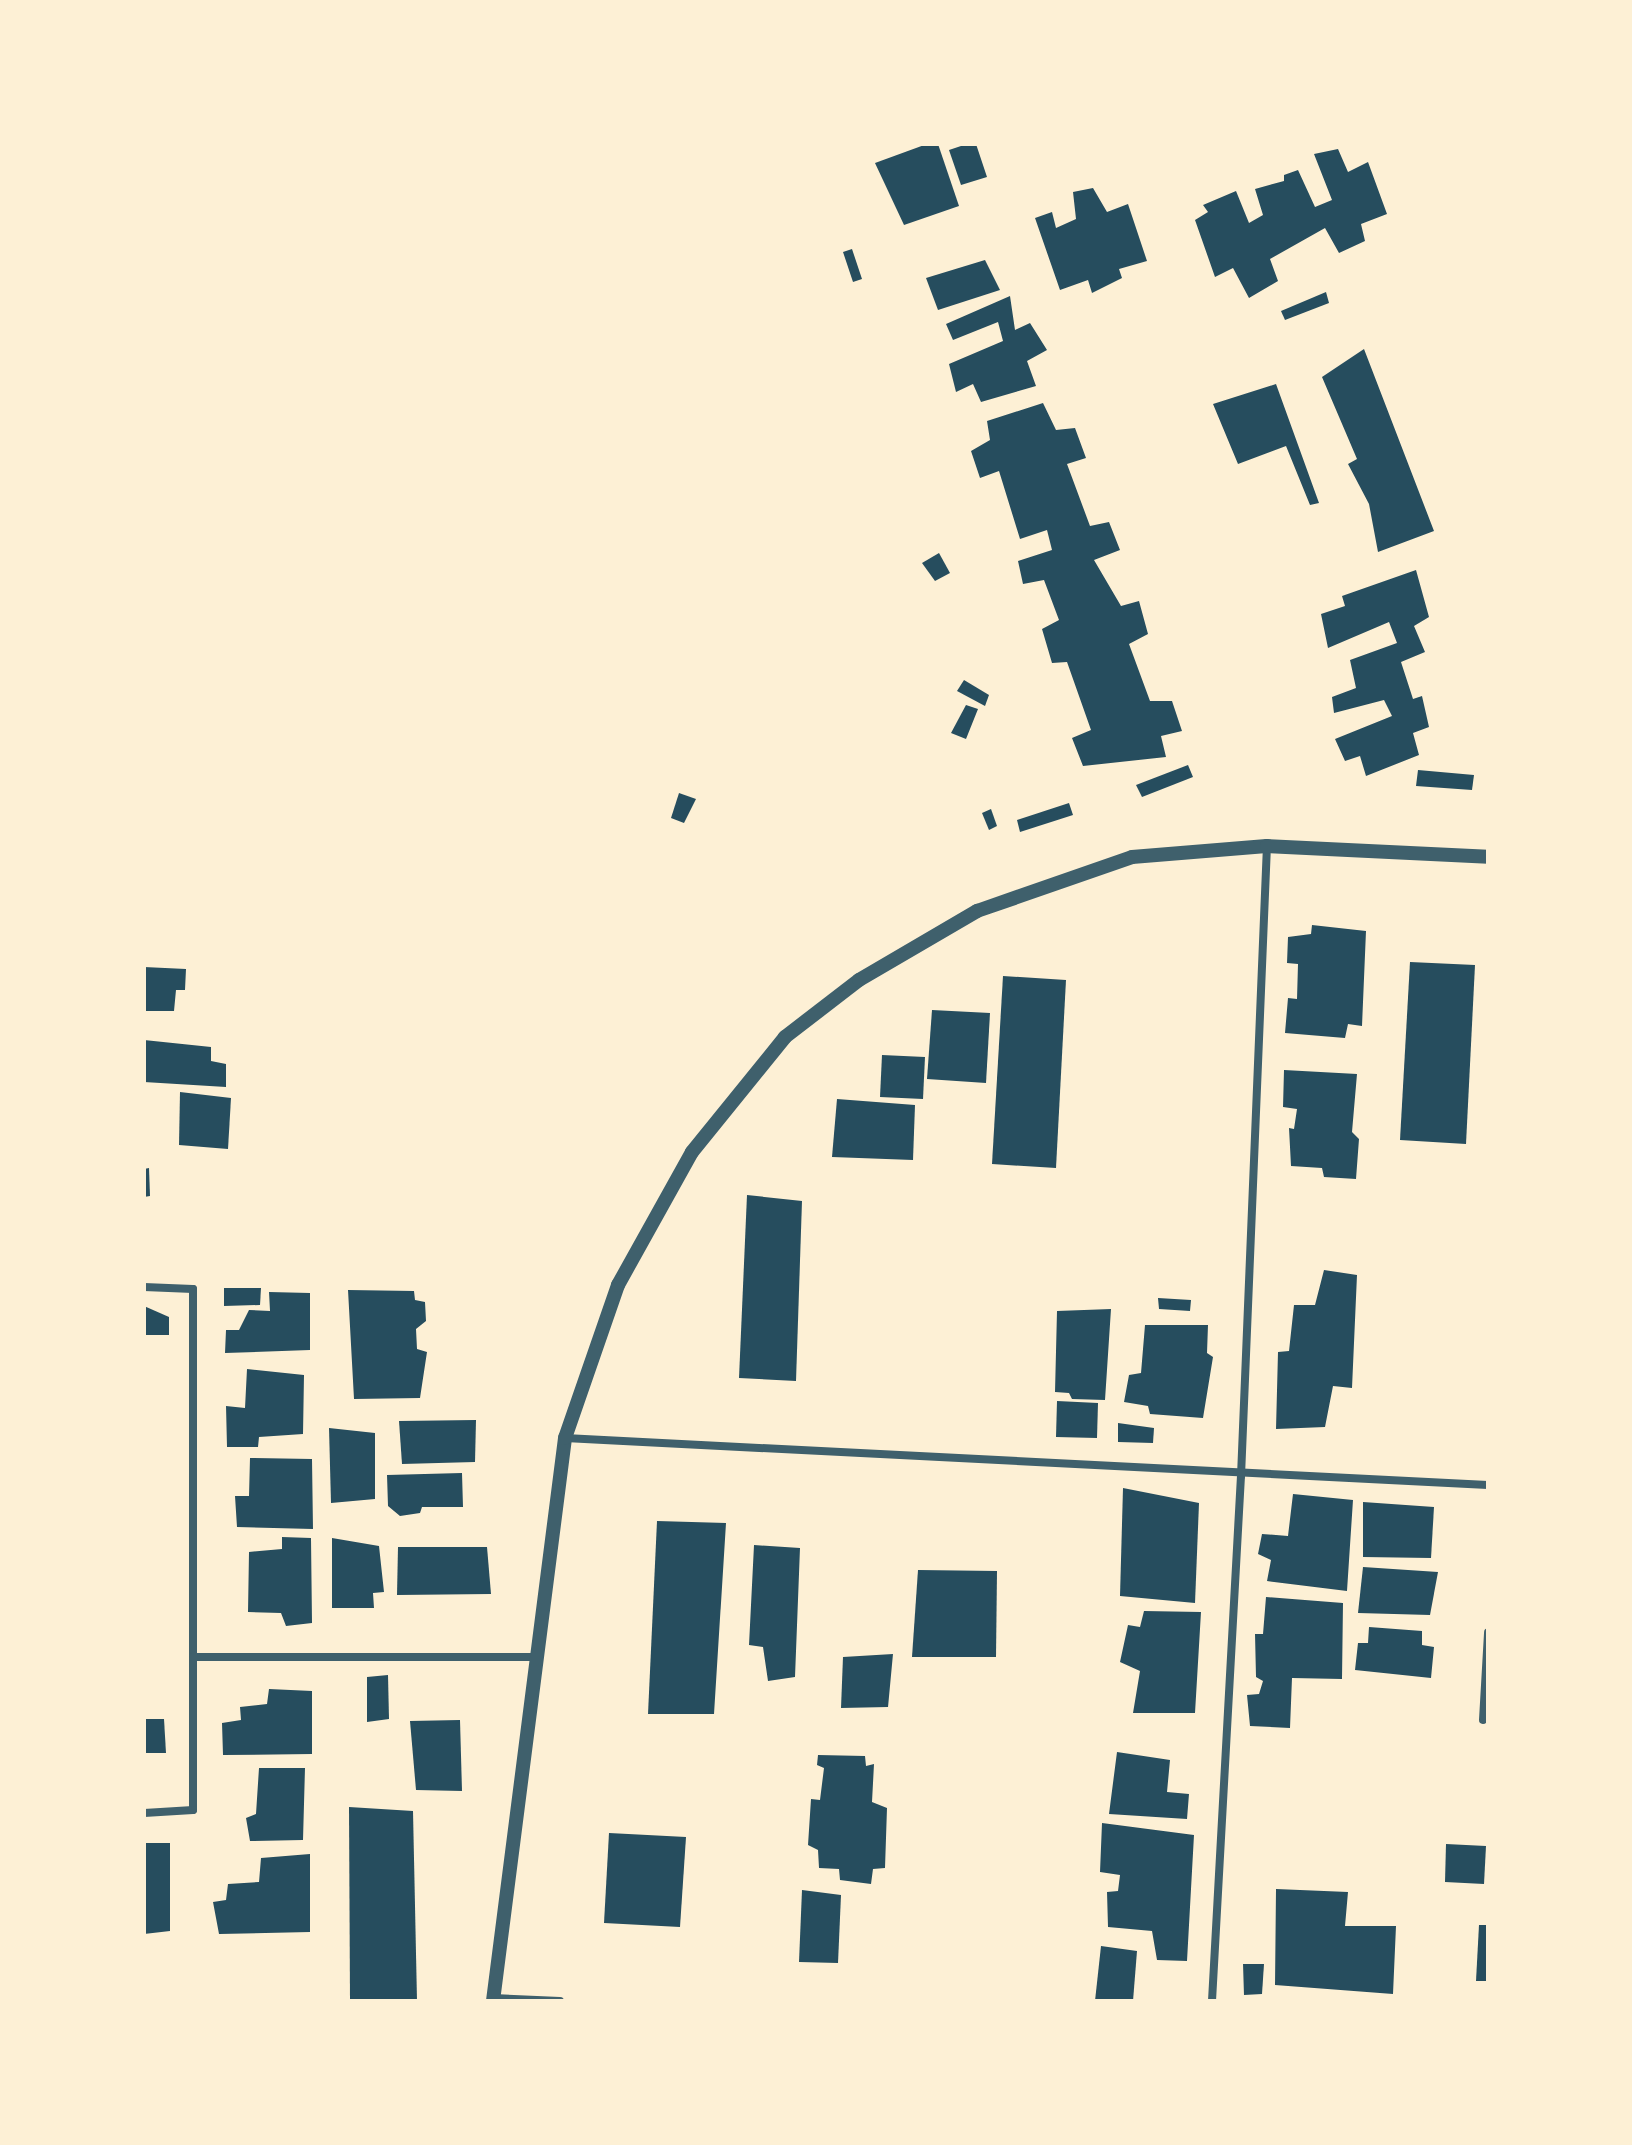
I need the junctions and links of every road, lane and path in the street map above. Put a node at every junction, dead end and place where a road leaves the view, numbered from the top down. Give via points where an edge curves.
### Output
1 (1267, 846) junction
2 (1488, 857) edge
3 (144, 1287) edge
4 (565, 1438) junction
5 (1241, 1476) junction
6 (1488, 1485) edge
7 (1488, 1632) edge
8 (193, 1657) junction
9 (536, 1657) junction
10 (1483, 1720) dead end
11 (144, 1813) edge
12 (493, 1999) edge
13 (560, 2001) edge
14 (1212, 2001) edge

1 - 2 street
1 - 4 street via 1132,857 977,911 859,980 785,1037 692,1152 618,1285
1 - 5 street
3 - 8 street via 193,1289
4 - 5 street
4 - 9 street
5 - 6 street
5 - 14 street
7 - 10 street
8 - 9 street
8 - 11 street via 193,1810
9 - 12 street
12 - 13 street

